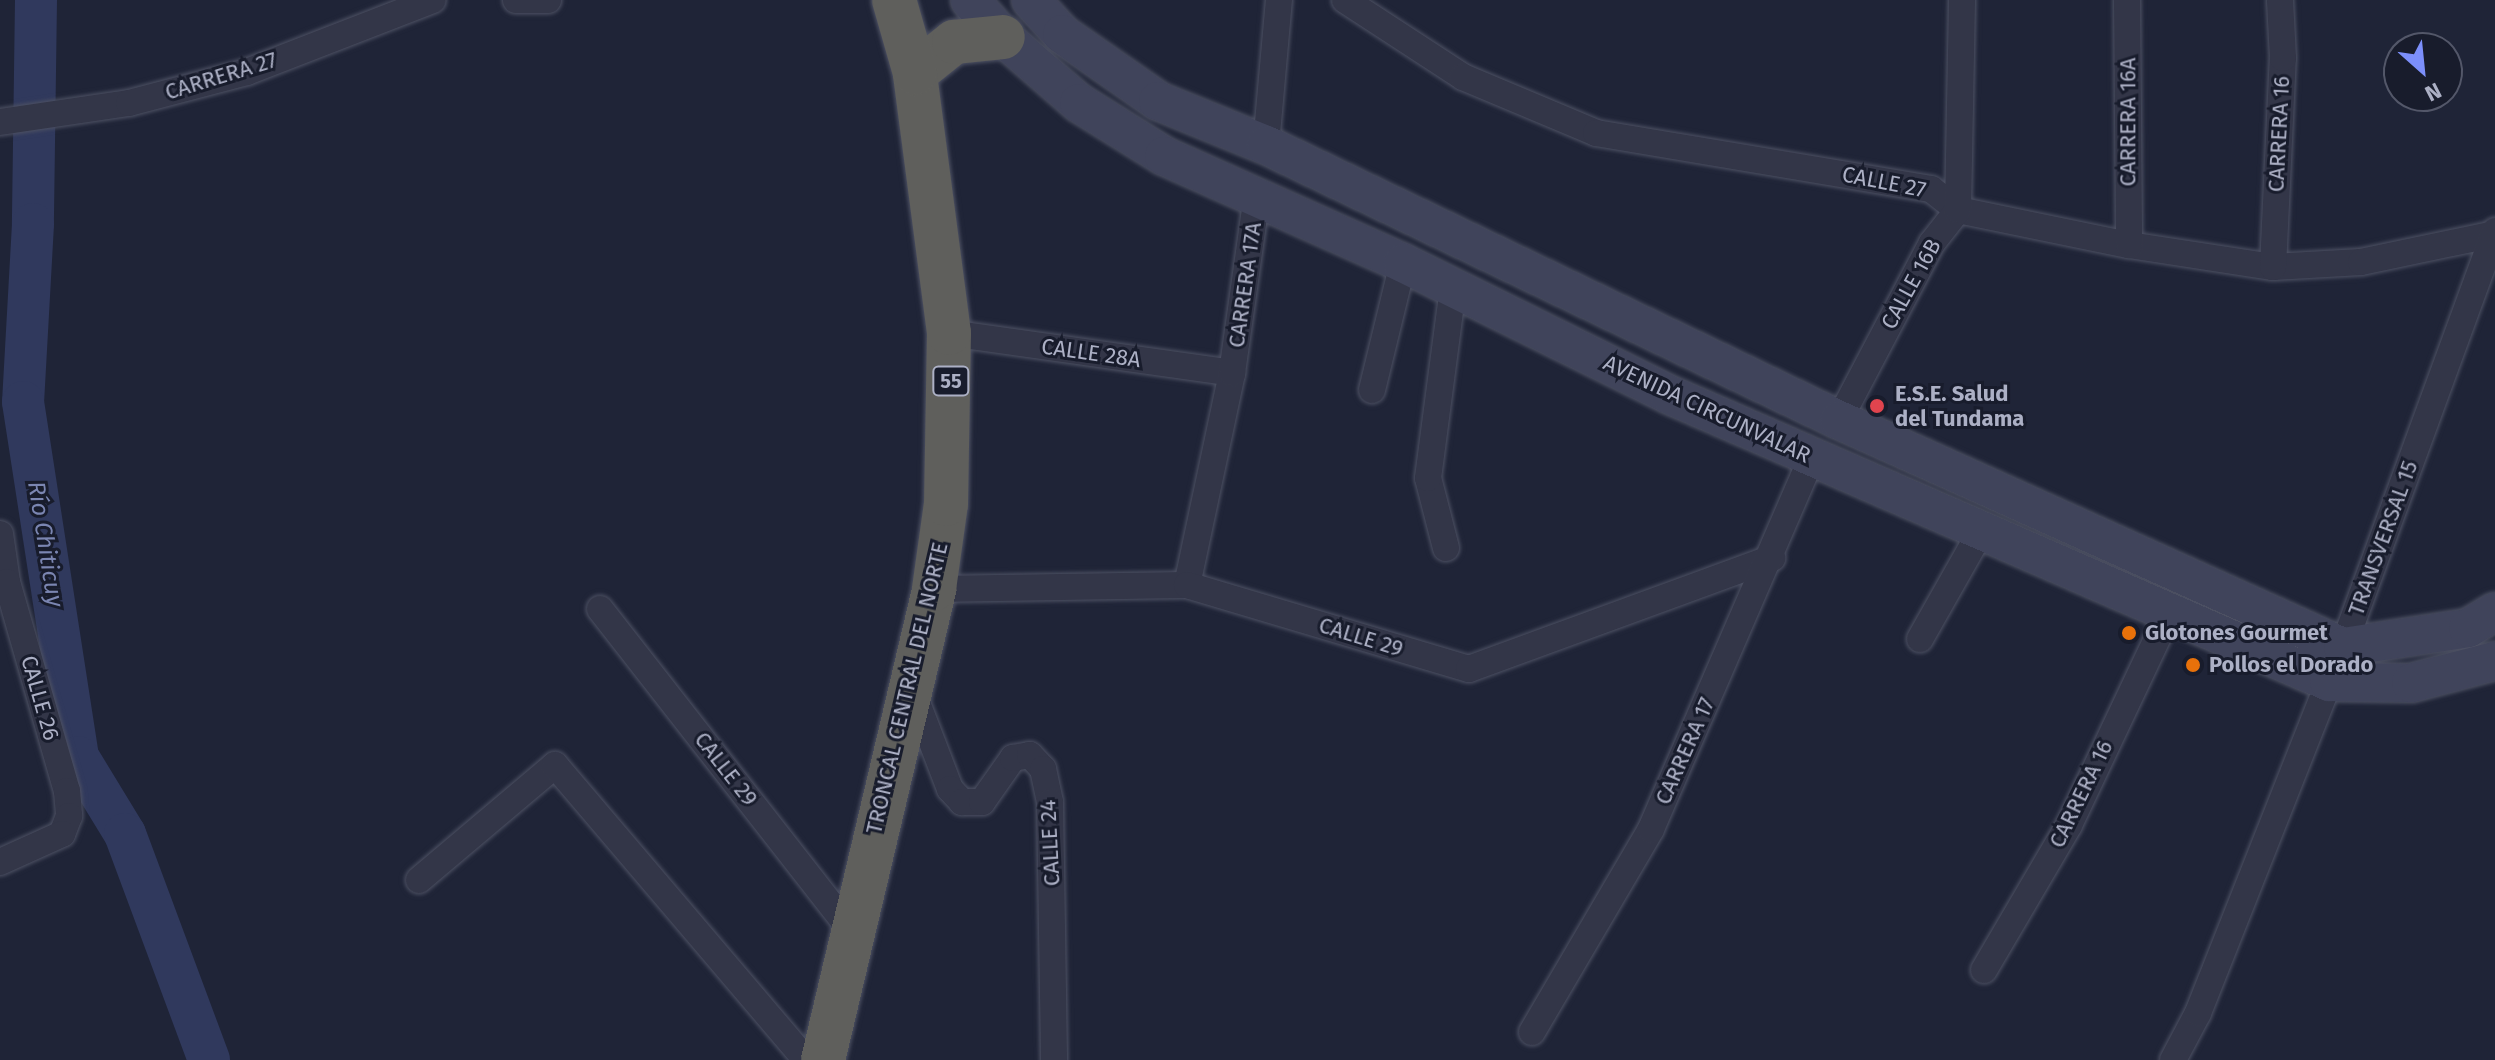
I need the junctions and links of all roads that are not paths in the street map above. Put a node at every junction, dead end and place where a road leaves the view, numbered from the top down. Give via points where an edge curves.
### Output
1 (433, 0) edge
2 (516, 0) edge
3 (548, 0) edge
4 (894, 0) edge
5 (928, 0) edge
6 (970, 0) edge
7 (1031, 0) edge
8 (1279, 0) edge
9 (1345, 0) edge
10 (1962, 0) edge
11 (2127, 0) edge
12 (2280, 0) edge
13 (1003, 37) junction
14 (915, 73) junction
15 (4, 122) edge
16 (1266, 145) junction
17 (1257, 196) junction
18 (1958, 210) junction
19 (2495, 233) edge
20 (2129, 245) junction
21 (1403, 263) junction
22 (2273, 267) junction
23 (1453, 287) junction
24 (949, 333) junction
25 (1691, 347) junction
26 (1232, 373) junction
27 (1372, 390) dead end
28 (1670, 395) junction
29 (1839, 420) junction
30 (1812, 457) junction
31 (1981, 531) junction
32 (0, 534) edge
33 (1446, 548) dead end
34 (1772, 558) junction
35 (1187, 585) junction
36 (934, 589) junction
37 (600, 609) dead end
38 (2495, 612) edge
39 (2169, 613) junction
40 (1920, 639) dead end
41 (2343, 647) junction
42 (2495, 661) edge
43 (2329, 682) junction
44 (911, 687) junction
45 (0, 862) edge
46 (419, 880) dead end
47 (851, 930) junction
48 (1984, 970) dead end
49 (1532, 1032) dead end
50 (806, 1060) edge
51 (823, 1060) edge
52 (1054, 1060) edge
53 (2173, 1060) edge

1 - 15 street, CARRERA 27 via 247,72 47,118
2 - 3 street
4 - 14 highway, 55
5 - 14 highway, 55
6 - 13 main road, AVENIDA CIRCUNVALAR
7 - 16 main road, AVENIDA CIRCUNVALAR via 1062,34 1158,101
8 - 16 street
9 - 18 street, CALLE 27 via 1463,77 1596,133 1931,189
10 - 18 street
11 - 20 street, CARRERA 16A
12 - 22 street, CARRERA 16 via 2283,58
13 - 14 highway via 954,42
13 - 17 main road, AVENIDA CIRCUNVALAR via 1103,118 1164,156
14 - 24 highway, TRONCAL CENTRAL DEL NORTE / 55
16 - 25 main road, AVENIDA CIRCUNVALAR
17 - 21 main road, AVENIDA CIRCUNVALAR
17 - 26 street, CARRERA 17A
18 - 20 street, CALLE 27
18 - 29 street, CALLE 16B via 1932,243
19 - 22 street, CALLE 27 via 2361,262
19 - 41 street, TRANSVERSAL 15
20 - 22 street, CALLE 27
21 - 23 main road, AVENIDA CIRCUNVALAR
21 - 27 street
23 - 28 main road, AVENIDA CIRCUNVALAR
23 - 33 street via 1428,478
24 - 26 street, CALLE 28A
24 - 36 highway, TRONCAL CENTRAL DEL NORTE / 55 via 949,461
25 - 28 main road
25 - 29 main road, AVENIDA CIRCUNVALAR
26 - 35 street, CARRERA 17A
28 - 30 main road, AVENIDA CIRCUNVALAR
29 - 41 main road, AVENIDA CIRCUNVALAR
30 - 31 main road, AVENIDA CIRCUNVALAR
30 - 34 street, CARRERA 17
31 - 39 main road, AVENIDA CIRCUNVALAR
31 - 40 street
32 - 45 street, CALLE 26 via 7,582 67,791 69,816 62,834
34 - 35 street, CALLE 29 via 1469,669
34 - 49 street, CARRERA 17 via 1651,829
35 - 36 street, CALLE 29
36 - 44 highway, TRONCAL CENTRAL DEL NORTE / 55
37 - 47 street, CALLE 29
38 - 41 main road via 2468,628
39 - 43 main road, AVENIDA CIRCUNVALAR
39 - 48 street, CARRERA 16 via 2069,825
41 - 43 street, TRANSVERSAL 15
42 - 43 main road, AVENIDA CIRCUNVALAR via 2411,683
43 - 53 street, TRANSVERSAL 15 via 2198,1013
44 - 47 highway, TRONCAL CENTRAL DEL NORTE / 55
44 - 52 street, CALLE 24 via 950,789 962,802 982,802 1013,758 1030,755 1043,769 1050,802
46 - 50 street via 555,765
47 - 51 highway, TRONCAL CENTRAL DEL NORTE / 55

